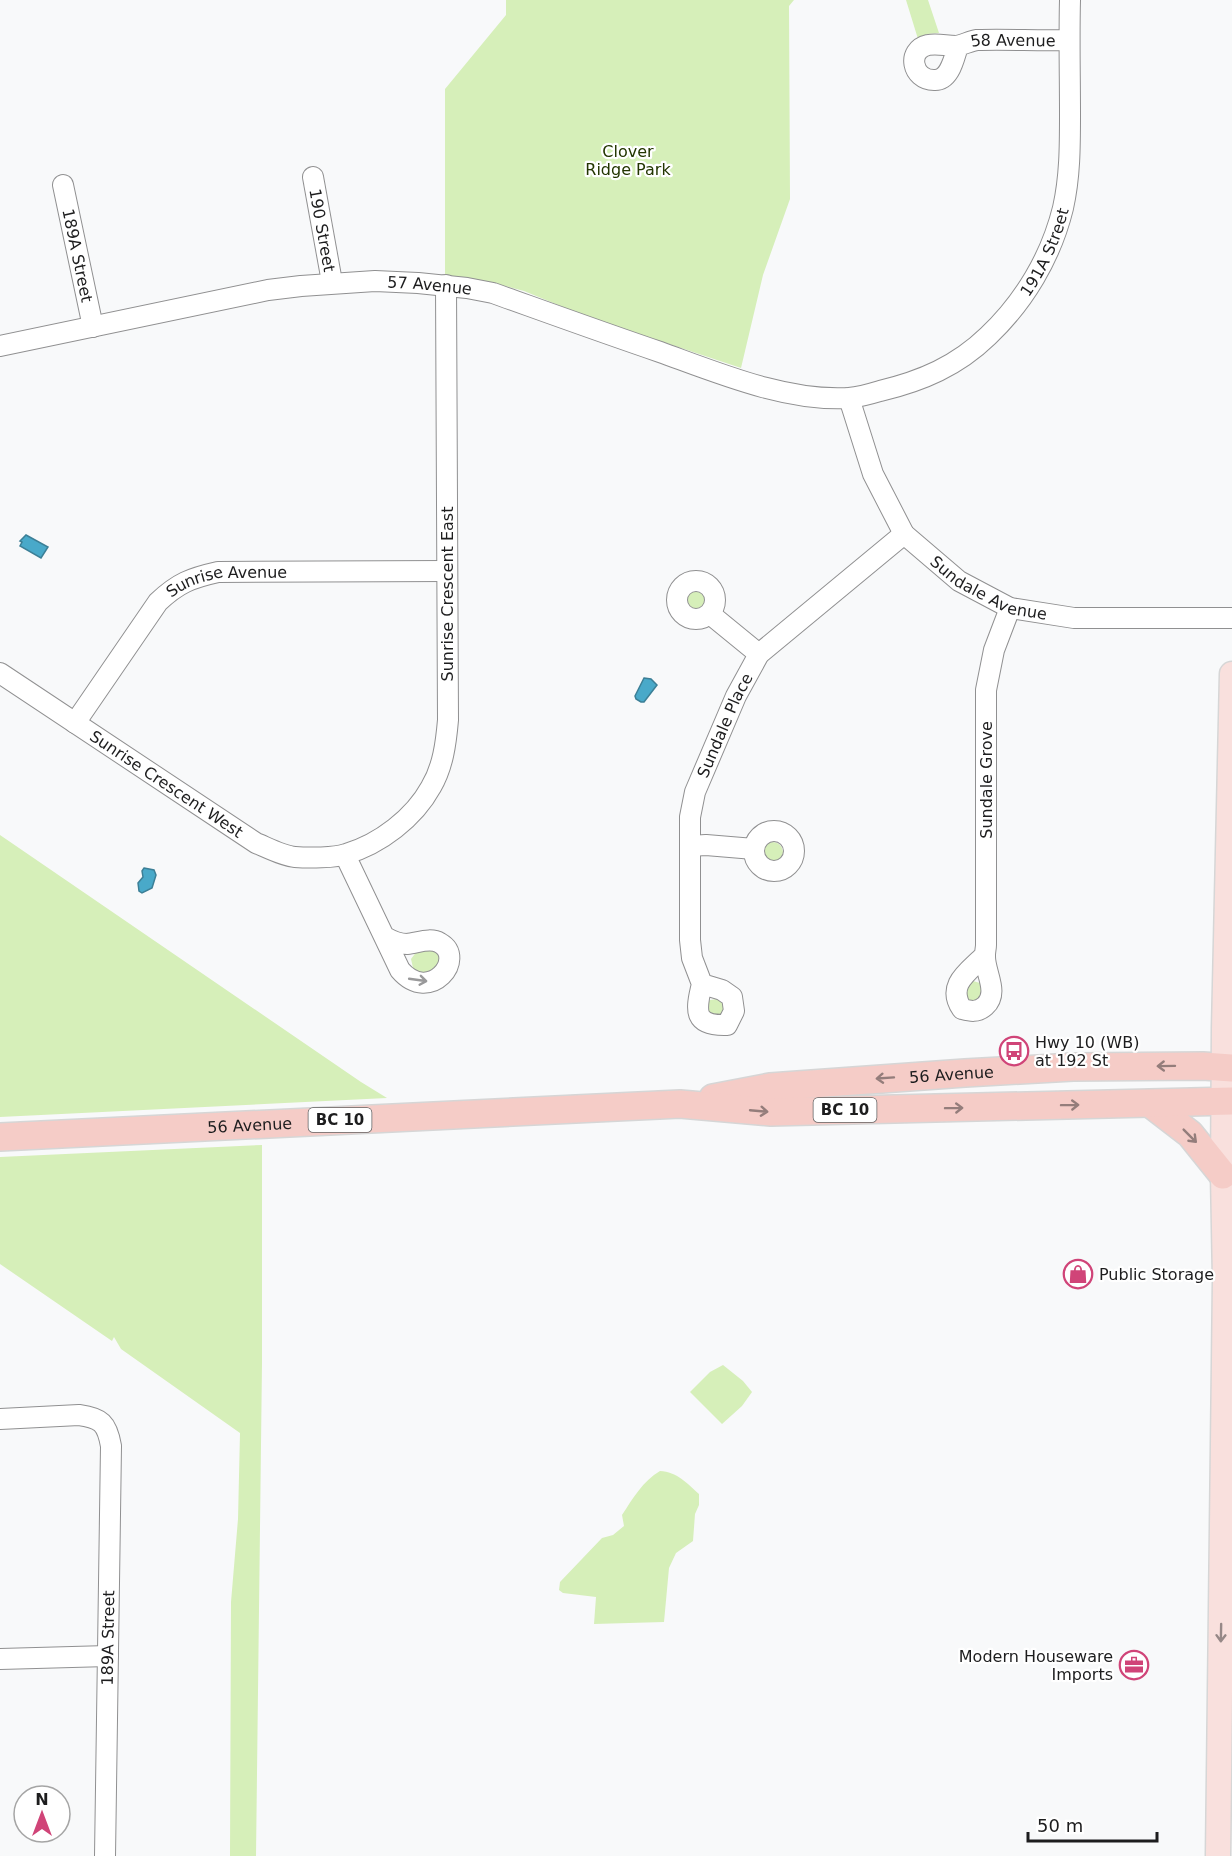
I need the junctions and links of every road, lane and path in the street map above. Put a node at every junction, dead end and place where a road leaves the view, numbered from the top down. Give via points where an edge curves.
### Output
1 (1070, 0) edge
2 (1070, 40) junction
3 (958, 46) dead end
4 (313, 177) dead end
5 (63, 185) dead end
6 (332, 282) junction
7 (446, 285) junction
8 (93, 327) junction
9 (0, 346) edge
10 (849, 398) junction
11 (904, 534) junction
12 (447, 572) junction
13 (1010, 608) junction
14 (710, 614) dead end
15 (1232, 618) edge
16 (759, 654) junction
17 (0, 673) edge
18 (1232, 674) edge
19 (75, 723) junction
20 (690, 846) junction
21 (754, 849) dead end
22 (345, 855) junction
23 (385, 937) dead end
24 (984, 956) dead end
25 (702, 984) dead end
26 (1228, 1067) edge
27 (1228, 1101) edge
28 (680, 1104) junction
29 (1151, 1104) junction
30 (0, 1137) edge
31 (1223, 1175) junction
32 (0, 1419) edge
33 (108, 1656) junction
34 (0, 1659) edge
35 (105, 1856) edge
36 (1218, 1856) edge

1 - 2 street, 191A Street
2 - 3 street, 58 Avenue via 975,40
2 - 10 street, 191A Street via 1068,180 1051,243 1028,290 999,326 957,361 899,387
4 - 6 street, 190 Street
5 - 8 street, 189A Street
6 - 7 street, 57 Avenue
6 - 8 street, 57 Avenue via 268,290
7 - 10 street, 57 Avenue via 493,293 744,381 782,391
7 - 12 street, Sunrise Crescent East
8 - 9 street, 57 Avenue
10 - 11 street, Sundale Avenue via 873,474
11 - 13 street, Sundale Avenue via 959,581
11 - 16 street, Sundale Place
12 - 19 street, Sunrise Avenue via 218,572 194,577 174,587 158,602
12 - 22 street, Sunrise Crescent East via 448,720 440,767 414,812 383,838
13 - 15 street, Sundale Avenue via 1074,618
13 - 24 street, Sundale Grove via 994,650 986,690
14 - 16 street
16 - 20 street, Sundale Place via 736,696 695,792
17 - 19 street, Sunrise Crescent West
18 - 26 main road
19 - 22 street, Sunrise Crescent West via 256,843 293,857
20 - 21 street
20 - 25 street, Sundale Place via 692,958
22 - 23 street
26 - 27 main road
26 -> 28 highway, 56 Avenue / BC 10 via 1073,1067 953,1074 770,1087
27 - 29 highway, 56 Avenue / BC 10
27 - 31 main road
28 -> 29 highway, 56 Avenue / BC 10 via 771,1112
28 - 30 highway, 56 Avenue / BC 10
29 -> 31 highway via 1190,1134
31 -> 36 main road
32 - 33 street, 189A Street via 79,1415 102,1422 109,1432
33 - 34 street
33 - 35 street, 189A Street

